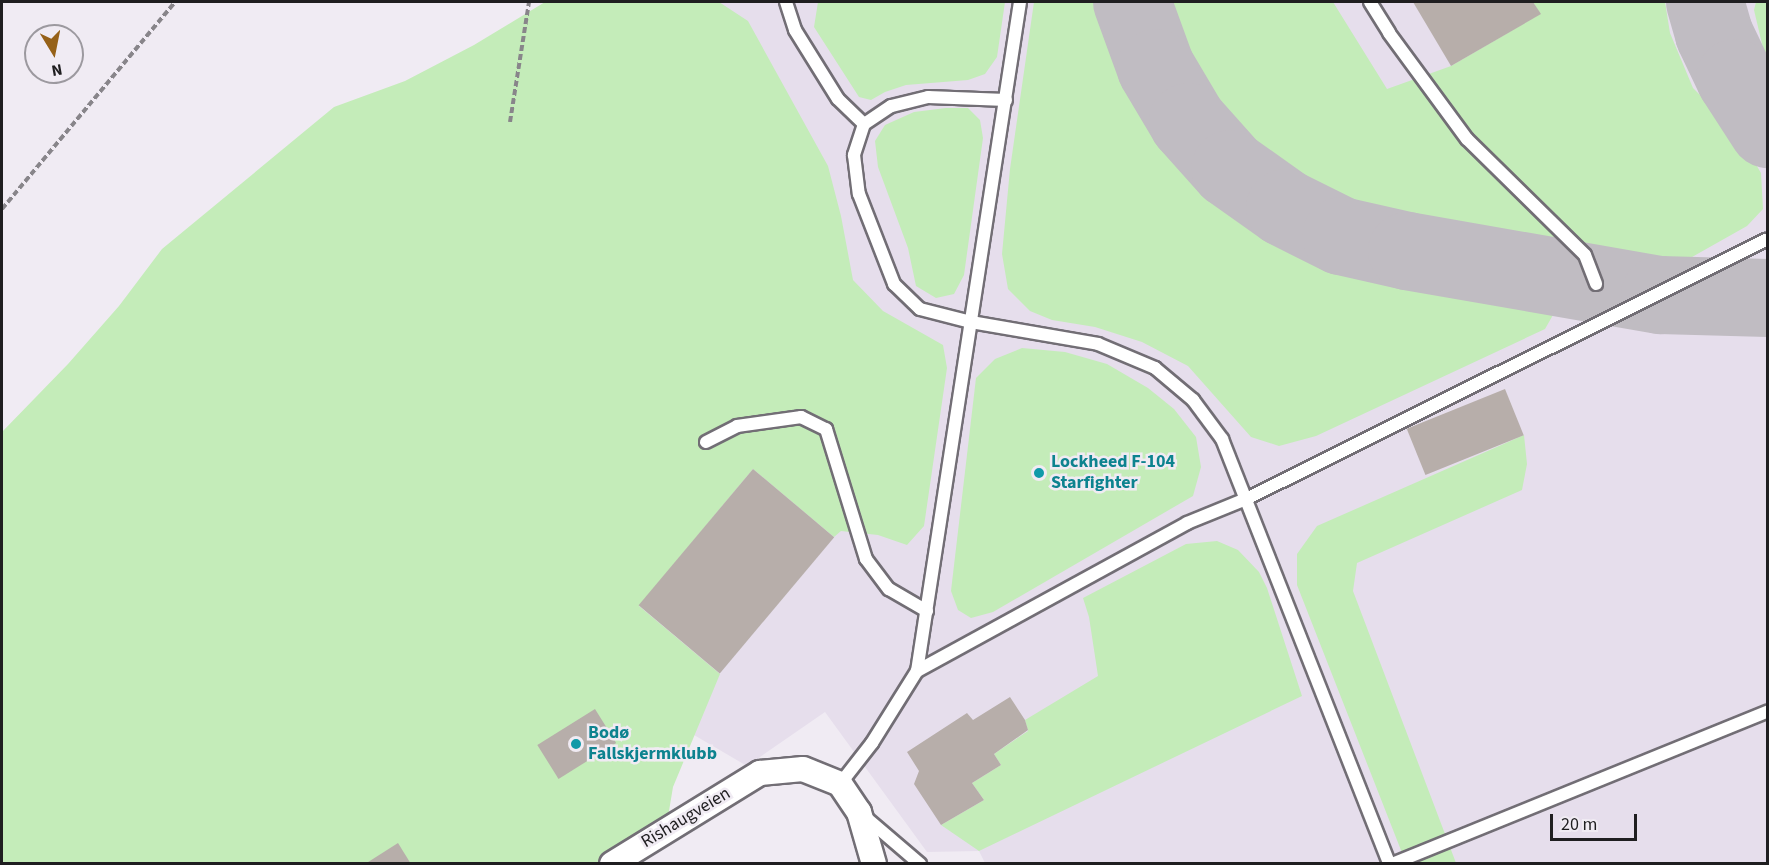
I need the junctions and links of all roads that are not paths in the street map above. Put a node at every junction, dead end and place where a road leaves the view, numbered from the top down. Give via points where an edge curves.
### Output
1 (786, 2) edge
2 (1020, 2) edge
3 (1370, 2) edge
4 (1006, 100) junction
5 (864, 124) junction
6 (1767, 239) edge
7 (1596, 284) dead end
8 (971, 322) junction
9 (706, 442) dead end
10 (1246, 500) junction
11 (927, 611) junction
12 (917, 671) junction
13 (1767, 711) edge
14 (840, 784) junction
15 (859, 812) junction
16 (612, 864) edge
17 (873, 864) edge
18 (920, 864) edge
19 (1391, 864) edge

1 - 5 lane via 795,30 838,99
2 - 4 lane
3 - 7 lane via 1467,140 1585,255
4 - 5 lane via 928,97 891,106
4 - 8 lane
5 - 8 lane via 854,155 859,194 894,284 920,309
6 - 10 lane
8 - 10 lane via 1098,344 1155,368 1193,400 1222,439
8 - 11 lane
9 - 11 lane via 737,426 801,417 826,429 866,559 890,589
10 - 12 lane via 1187,523
10 - 19 lane
11 - 12 lane
12 - 14 lane via 872,743
13 - 19 lane
14 - 15 street
14 - 16 street, Rishaugveien via 803,769 760,773
15 - 17 street
15 - 18 lane

